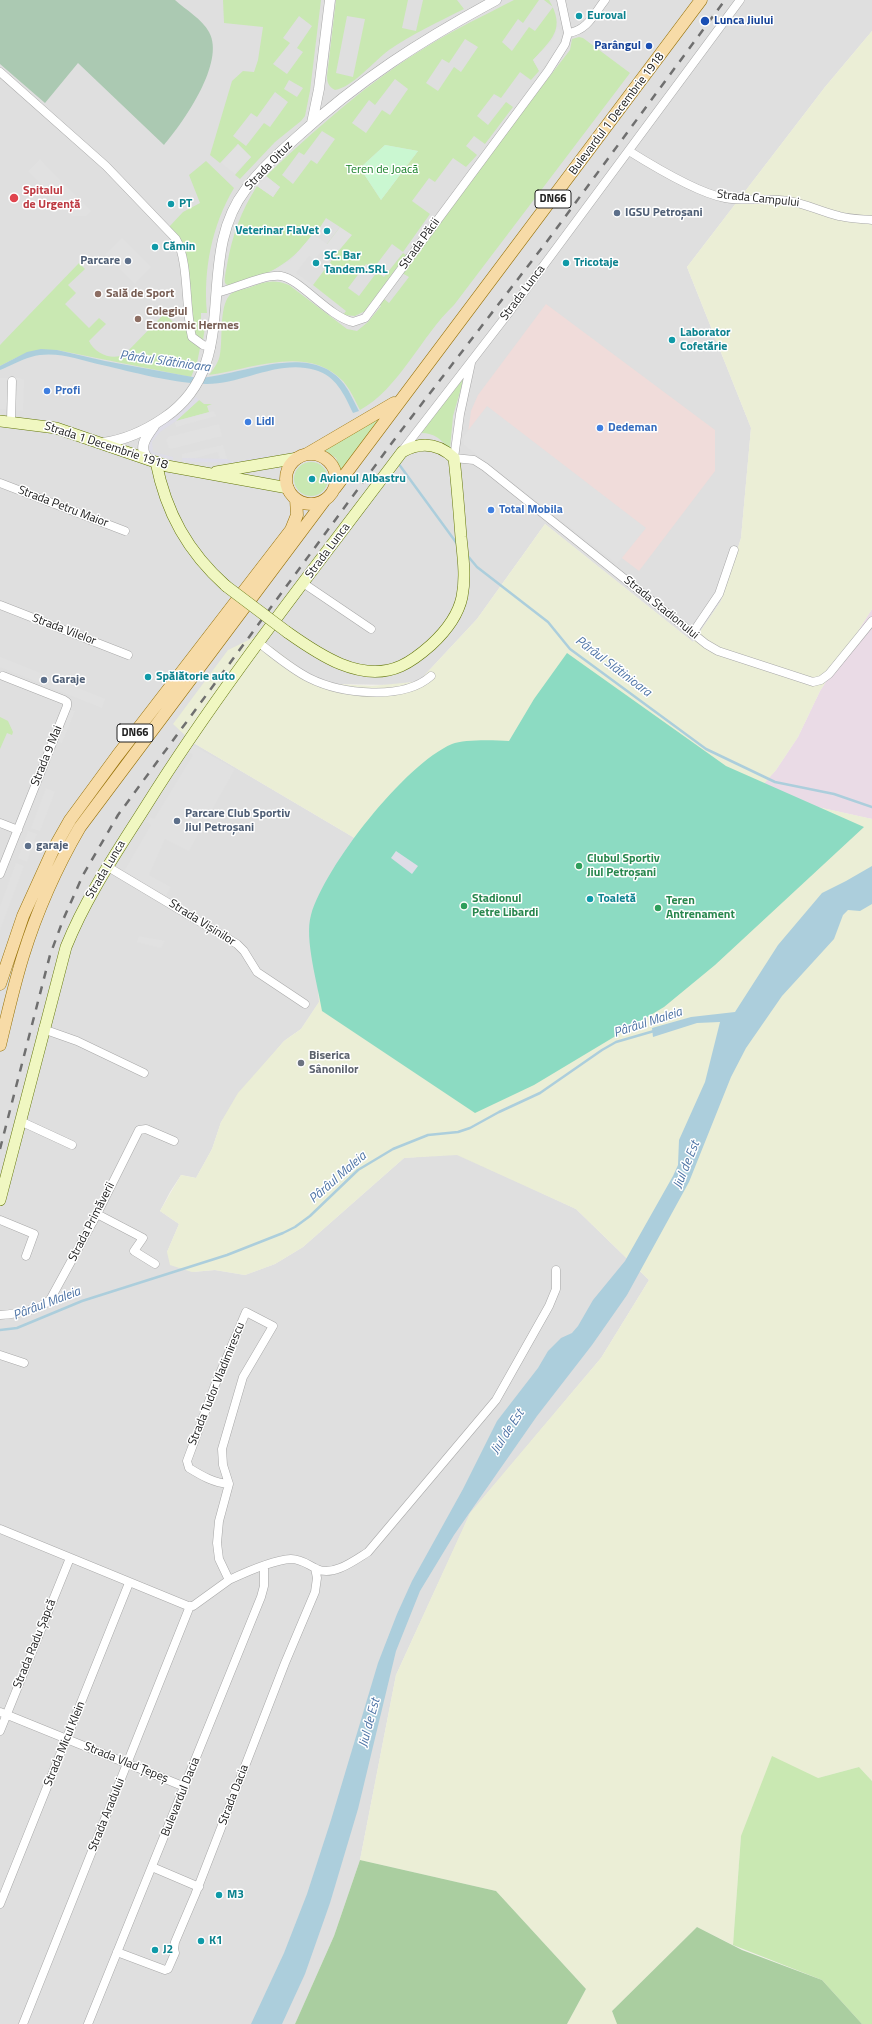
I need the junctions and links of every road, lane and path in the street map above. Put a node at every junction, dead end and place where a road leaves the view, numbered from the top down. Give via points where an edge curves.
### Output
1 (330, 0) edge
2 (561, 0) edge
3 (605, 0) edge
4 (701, 0) edge
5 (740, 0) edge
6 (494, 1) edge
7 (568, 33) junction
8 (0, 72) edge
9 (319, 89) junction
10 (336, 103) junction
11 (312, 123) junction
12 (628, 151) junction
13 (872, 220) edge
14 (216, 293) junction
15 (211, 347) junction
16 (471, 363) junction
17 (12, 382) dead end
18 (400, 399) junction
19 (5, 421) edge
20 (157, 423) junction
21 (102, 443) junction
22 (402, 452) junction
23 (303, 456) junction
24 (454, 458) junction
25 (152, 461) junction
26 (211, 473) junction
27 (0, 484) edge
28 (288, 488) junction
29 (335, 488) junction
30 (296, 499) junction
31 (324, 501) junction
32 (126, 531) dead end
33 (734, 550) dead end
34 (303, 583) junction
35 (0, 605) edge
36 (872, 621) edge
37 (371, 629) dead end
38 (692, 634) junction
39 (259, 642) junction
40 (128, 655) dead end
41 (3, 676) dead end
42 (431, 676) dead end
43 (0, 823) edge
44 (18, 830) junction
45 (108, 867) junction
46 (0, 874) edge
47 (0, 984) edge
48 (305, 1004) dead end
49 (43, 1028) junction
50 (0, 1045) edge
51 (144, 1073) dead end
52 (20, 1121) junction
53 (174, 1141) dead end
54 (72, 1145) dead end
55 (0, 1200) edge
56 (97, 1214) junction
57 (0, 1220) edge
58 (26, 1256) dead end
59 (155, 1264) dead end
60 (556, 1270) dead end
61 (0, 1315) edge
62 (0, 1355) edge
63 (24, 1363) dead end
64 (229, 1484) junction
65 (0, 1529) edge
66 (70, 1558) junction
67 (264, 1567) junction
68 (315, 1568) junction
69 (229, 1580) junction
70 (129, 1583) junction
71 (190, 1606) junction
72 (3, 1714) edge
73 (0, 1731) edge
74 (66, 1739) junction
75 (128, 1764) junction
76 (185, 1786) junction
77 (152, 1867) junction
78 (199, 1887) junction
79 (0, 1904) edge
80 (117, 1952) junction
81 (23, 2024) edge
82 (88, 2024) edge

1 - 9 street
2 - 7 street
3 - 7 street via 585,27
4 - 18 main road, Bulevardul 1 Decembrie 1918 / DN66 via 421,375
5 - 12 street, Strada Lunca
6 - 10 street, Strada Oituz via 404,52
7 - 14 street, Strada Păcii via 565,44 548,71 365,318 353,322 341,318 282,276
8 - 15 street via 106,166 176,239 182,253 192,337
9 - 10 street via 326,98
9 - 11 street
10 - 11 street, Strada Oituz
11 - 14 street, Strada Oituz via 256,177 236,205 220,250
12 - 13 street, Strada Campului via 672,175 719,196 787,200 849,219
12 - 16 street, Strada Lunca
14 - 15 street, Strada Oituz
15 - 20 street, Strada Oituz via 198,385 179,407
16 - 22 street, Strada Lunca
16 - 24 street
17 - 19 street
18 - 23 main road, Bulevardul 1 Decembrie 1918 / DN66
18 - 29 main road, Bulevardul 1 Decembrie 1918 / DN66
19 - 21 main road, Strada 1 Decembrie 1918 via 56,428
20 - 21 street, Strada Oituz via 122,440
20 - 25 street via 143,442 143,451
21 - 25 main road, Strada 1 Decembrie 1918
22 - 24 main road via 416,445 430,444 442,448
22 - 34 main road, Strada Lunca
23 - 26 main road, Strada 1 Decembrie 1918
23 - 28 main road via 292,464 288,471
23 - 29 main road via 316,454 330,463 336,475
24 - 25 main road, bridge via 462,542 462,599 454,617 434,642 401,666 377,671 350,667 321,655 226,586 201,561 181,534
24 - 38 street, Strada Stadionului via 474,460 485,467
25 - 26 main road, Strada 1 Decembrie 1918 via 178,469
26 - 28 main road, Strada 1 Decembrie 1918
27 - 32 street, Strada Petru Maior
28 - 30 main road
29 - 31 main road
30 - 31 main road via 307,504 319,504
30 - 47 main road, DN66 via 297,515 291,530 70,820 23,916
31 - 50 main road, DN66 via 80,827 61,862 33,928
33 - 38 street via 719,594
34 - 37 street, Strada Lunca
34 - 39 main road, Strada Lunca
35 - 40 street, Strada Vilelor
36 - 38 street, Strada Stadionului via 829,674 813,682 718,651
39 - 42 street via 307,677 338,688 376,692 400,690 418,686
39 - 45 main road, Strada Lunca via 190,738
41 - 44 street, Strada 9 Mai via 67,702
43 - 44 street
44 - 46 street, Strada 9 Mai
45 - 48 street, Strada Vișinilor via 237,944 257,972
45 - 49 main road, Strada Lunca via 75,925
49 - 51 street
49 - 52 main road, Strada Lunca
52 - 54 street
52 - 55 main road, Strada Lunca
53 - 56 street, Strada Primăverii via 146,1129 138,1130
56 - 59 street via 143,1238 134,1251
56 - 61 street, Strada Primăverii via 50,1300 29,1311
57 - 58 street via 34,1234
60 - 68 street via 556,1289 549,1306 490,1409 368,1552 350,1563 331,1570 320,1571
62 - 63 street
64 - 64 street, Strada Tudor Vladimirescu via 223,1465 222,1449 236,1397 249,1365 273,1326 246,1312 215,1385 186,1464 209,1479
64 - 69 street via 219,1521 217,1543 219,1559
65 - 66 street
66 - 70 street
66 - 72 street, Strada Radu Șapcă
67 - 68 street via 290,1559
67 - 69 street
67 - 76 street, Bulevardul Dacia via 261,1597
68 - 78 street, Strada Dacia via 315,1592
69 - 71 street
70 - 71 street
70 - 74 street, Strada Micul Klein
71 - 75 street, Strada Aradului
72 - 73 street, Strada Radu Șapcă
72 - 74 street, Strada Vlad Țepeș
74 - 75 street, Strada Vlad Țepeș
74 - 79 street, Strada Micul Klein
75 - 76 street, Strada Vlad Țepeș
75 - 81 street, Strada Aradului
76 - 77 street, Bulevardul Dacia
77 - 78 street
77 - 80 street, Bulevardul Dacia
78 - 80 street, Strada Dacia via 175,1942 175,1953 168,1969
80 - 82 street, Bulevardul Dacia

